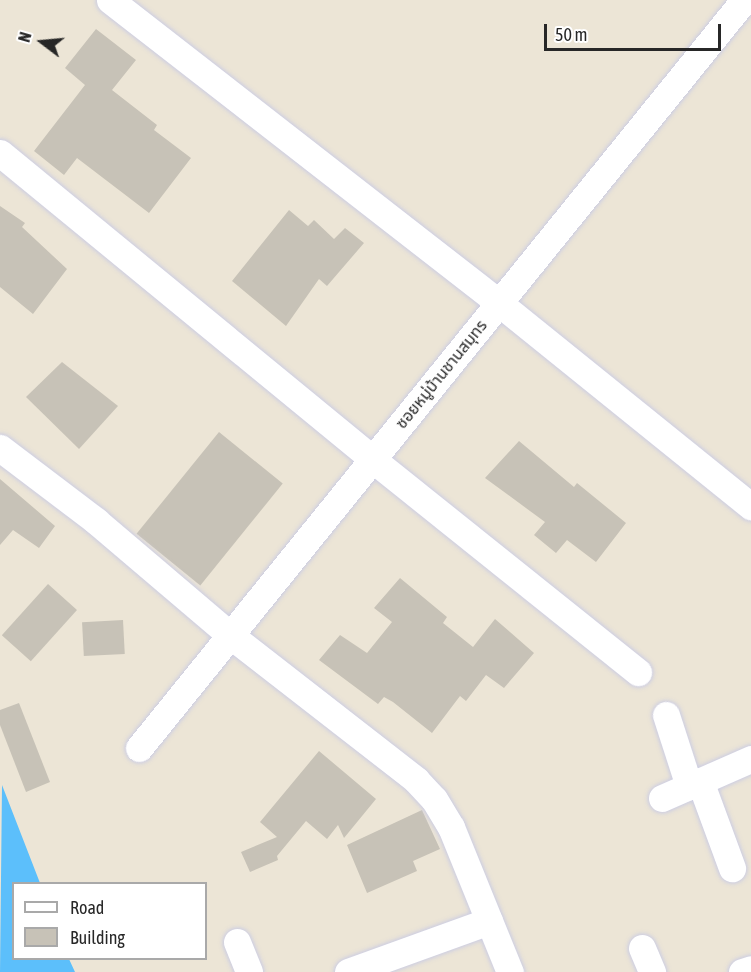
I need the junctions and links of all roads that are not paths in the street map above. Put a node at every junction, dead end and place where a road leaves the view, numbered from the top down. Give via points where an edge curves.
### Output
1 (110, 0) edge
2 (744, 0) edge
3 (0, 153) edge
4 (499, 303) junction
5 (0, 448) edge
6 (372, 459) junction
7 (751, 506) edge
8 (230, 635) junction
9 (638, 672) dead end
10 (666, 715) dead end
11 (139, 748) dead end
12 (751, 759) edge
13 (694, 784) junction
14 (662, 798) dead end
15 (732, 868) dead end
16 (489, 921) junction
17 (237, 942) dead end
18 (751, 969) edge
19 (249, 972) edge
20 (348, 972) edge
21 (510, 972) edge
22 (742, 972) edge

1 - 4 street
2 - 4 street, ซอยหมู่บ้านชานสมุทร
3 - 6 street
4 - 6 street, ซอยหมู่บ้านชานสมุทร
4 - 7 street
5 - 8 street via 96,521
6 - 8 street, ซอยหมู่บ้านชานสมุทร
6 - 9 street
8 - 11 street, ซอยหมู่บ้านชานสมุทร
8 - 16 street via 416,780 434,799 451,827
10 - 13 street
12 - 13 street
13 - 14 street
13 - 15 street
16 - 20 street
16 - 21 street
17 - 19 street
18 - 22 street

